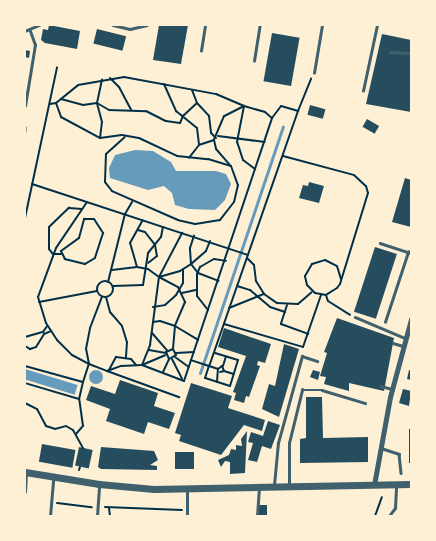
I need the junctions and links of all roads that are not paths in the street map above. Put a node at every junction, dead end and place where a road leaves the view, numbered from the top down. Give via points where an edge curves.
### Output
1 (39, 25) edge
2 (113, 25) edge
3 (147, 25) edge
4 (206, 25) edge
5 (260, 25) edge
6 (322, 25) edge
7 (377, 25) edge
8 (25, 31) edge
9 (30, 31) junction
10 (201, 51) dead end
11 (390, 52) dead end
12 (411, 53) edge
13 (254, 61) dead end
14 (314, 73) road end
15 (363, 91) dead end
16 (25, 106) edge
17 (25, 127) edge
18 (25, 131) edge
19 (380, 243) dead end
20 (409, 253) edge
21 (354, 317) road end
22 (411, 319) edge
23 (385, 322) dead end
24 (405, 338) junction
25 (393, 342) dead end
26 (403, 346) junction
27 (317, 361) dead end
28 (381, 386) dead end
29 (392, 389) junction
30 (365, 403) dead end
31 (381, 448) junction
32 (26, 472) edge
33 (401, 473) dead end
34 (53, 476) junction
35 (99, 484) junction
36 (411, 484) edge
37 (374, 485) junction
38 (396, 485) junction
39 (290, 487) junction
40 (259, 488) junction
41 (273, 488) junction
42 (187, 489) junction
43 (25, 492) edge
44 (50, 516) edge
45 (97, 516) edge
46 (187, 516) edge
47 (257, 516) edge
48 (390, 516) edge

1 - 9 lane
2 - 3 lane via 130,29
4 - 10 lane
5 - 13 lane
6 - 14 lane
7 - 15 lane
8 - 9 lane
9 - 16 lane via 35,45
11 - 12 lane
17 - 18 lane
19 - 20 lane
20 - 23 lane
21 - 24 lane
22 - 24 street
24 - 26 street
25 - 26 lane
26 - 29 street
27 - 41 lane via 302,356 278,443
28 - 29 lane
29 - 31 street
30 - 39 lane via 322,390 302,390 289,443
31 - 33 lane via 400,454
31 - 37 street
32 - 34 street
32 - 43 lane
34 - 35 street
34 - 44 lane
35 - 42 street
35 - 45 lane
36 - 38 street
37 - 38 street
37 - 39 street
38 - 48 lane via 395,508
39 - 41 street
40 - 41 street
40 - 42 street
40 - 47 lane
42 - 46 lane

